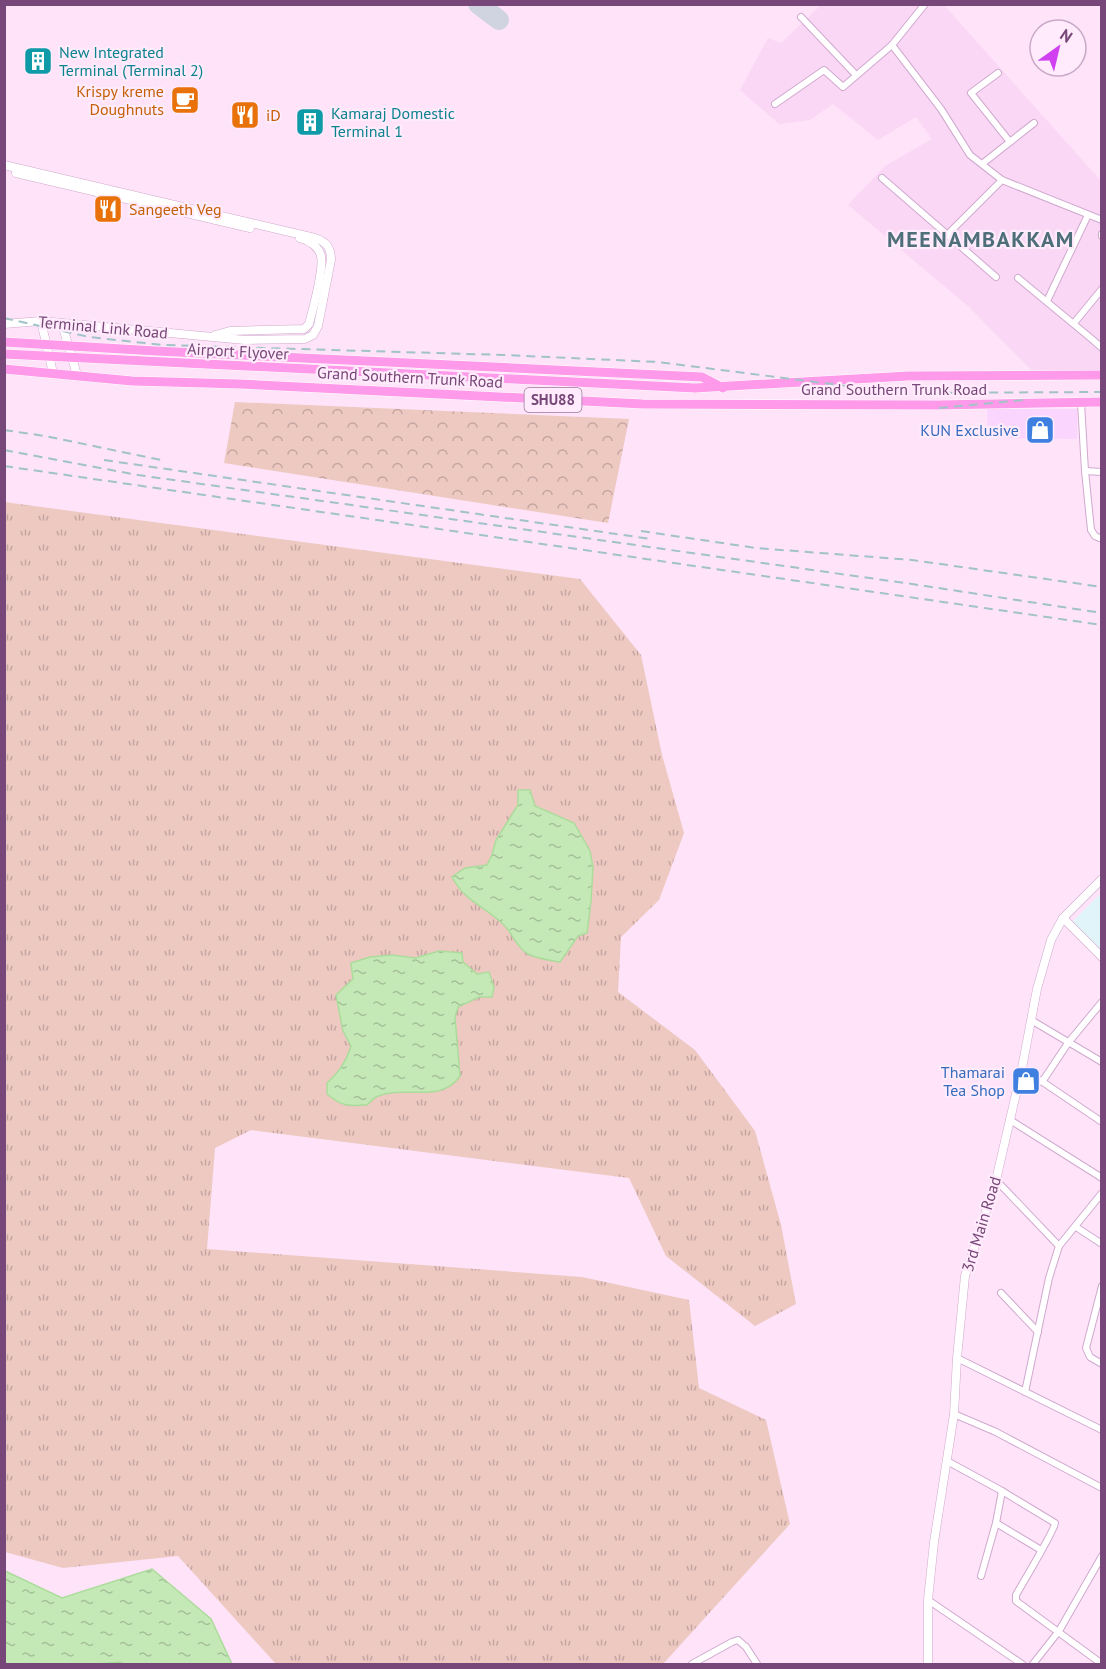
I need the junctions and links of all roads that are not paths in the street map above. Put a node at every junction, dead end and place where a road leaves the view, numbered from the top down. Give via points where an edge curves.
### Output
1 (925, 4) edge
2 (801, 17) dead end
3 (892, 45) junction
4 (998, 73) dead end
5 (856, 75) junction
6 (775, 104) dead end
7 (1034, 123) dead end
8 (1010, 142) junction
9 (4, 165) edge
10 (982, 165) junction
11 (4, 170) edge
12 (882, 177) dead end
13 (1002, 180) junction
14 (1088, 215) junction
15 (1101, 220) edge
16 (947, 235) junction
17 (996, 277) dead end
18 (1018, 278) dead end
19 (1101, 289) edge
20 (1047, 301) junction
21 (41, 321) junction
22 (4, 324) edge
23 (62, 324) junction
24 (1074, 324) junction
25 (211, 337) junction
26 (4, 342) edge
27 (46, 345) junction
28 (68, 347) junction
29 (1101, 348) edge
30 (4, 354) edge
31 (4, 369) edge
32 (53, 373) junction
33 (77, 375) junction
34 (1101, 375) edge
35 (723, 388) junction
36 (1101, 402) edge
37 (1081, 403) junction
38 (1085, 471) junction
39 (1101, 472) edge
40 (1101, 538) edge
41 (1101, 879) edge
42 (1063, 918) junction
43 (1101, 957) edge
44 (1101, 1005) edge
45 (1031, 1020) junction
46 (1068, 1043) junction
47 (1101, 1062) edge
48 (1022, 1068) junction
49 (1042, 1082) junction
50 (1010, 1120) junction
51 (1101, 1122) edge
52 (1101, 1178) edge
53 (996, 1180) junction
54 (1101, 1193) edge
55 (1076, 1227) junction
56 (1101, 1244) edge
57 (1059, 1246) junction
58 (1101, 1286) edge
59 (1001, 1293) dead end
60 (1100, 1301) edge
61 (1038, 1332) junction
62 (957, 1358) junction
63 (1101, 1364) edge
64 (1025, 1392) junction
65 (954, 1414) junction
66 (1101, 1430) edge
67 (947, 1461) junction
68 (1101, 1488) edge
69 (1002, 1491) junction
70 (996, 1523) junction
71 (1041, 1550) junction
72 (1101, 1556) edge
73 (981, 1576) dead end
74 (928, 1599) junction
75 (1059, 1631) junction
76 (1101, 1661) edge
77 (1020, 1664) edge
78 (692, 1665) edge
79 (757, 1665) edge
80 (928, 1665) edge
81 (1033, 1665) edge

1 - 3 street
2 - 5 street
3 - 5 street
3 - 10 street via 970,155
4 - 8 street via 971,93
5 - 6 street via 843,87 824,70
7 - 8 street
8 - 10 street
9 - 25 street, Terminal Link Road via 324,241 331,250 331,260 313,336 298,340
10 - 13 street
11 - 25 street via 304,239 316,247 321,257 313,310 304,329 230,331
12 - 16 street
13 - 14 street
13 - 16 street
14 - 15 street
14 - 20 street
16 - 17 street
18 - 20 street
19 - 24 street
20 - 24 street
21 - 22 street, Terminal Link Road
21 - 23 street, Terminal Link Road
21 - 27 street
23 - 25 street, Terminal Link Road
23 - 28 street
24 - 29 street
26 - 27 main road
27 - 28 main road
27 - 32 street
28 - 33 street
28 - 35 main road via 702,377
30 - 35 main road, Airport Flyover / SHU88, bridge
31 - 32 main road, Grand Southern Trunk Road / SHU88
32 - 33 main road, Grand Southern Trunk Road / SHU88
33 - 37 main road, Grand Southern Trunk Road / SHU88 via 132,381 642,404
34 - 35 main road, Grand Southern Trunk Road / SHU88 via 908,376
36 - 37 main road, Grand Southern Trunk Road / SHU88
37 - 38 street
38 - 39 street
38 - 40 street via 1092,534
41 - 42 street, 3rd Main Road
42 - 43 street
42 - 45 street, 3rd Main Road via 1043,961
44 - 46 street
45 - 46 street
45 - 48 street, 3rd Main Road
46 - 47 street
46 - 49 street
48 - 49 street
48 - 50 street, 3rd Main Road
49 - 51 street
50 - 52 street
50 - 53 street, 3rd Main Road
53 - 57 street
53 - 62 street, 3rd Main Road via 965,1276
54 - 55 street
55 - 56 street
55 - 57 street
57 - 61 street
58 - 60 street
59 - 61 street
60 - 63 street via 1086,1348 1090,1357
61 - 64 street
62 - 64 street
62 - 65 street, 3rd Main Road
64 - 66 street
65 - 67 street, 3rd Main Road
65 - 68 street
67 - 69 street
67 - 74 street, 3rd Main Road
69 - 70 street
69 - 71 street via 1055,1523
70 - 71 street
70 - 73 street
71 - 75 street via 1016,1594 1016,1601
72 - 75 street
74 - 77 street
74 - 80 street, 3rd Main Road
75 - 76 street
75 - 81 street
78 - 79 street via 738,1640

